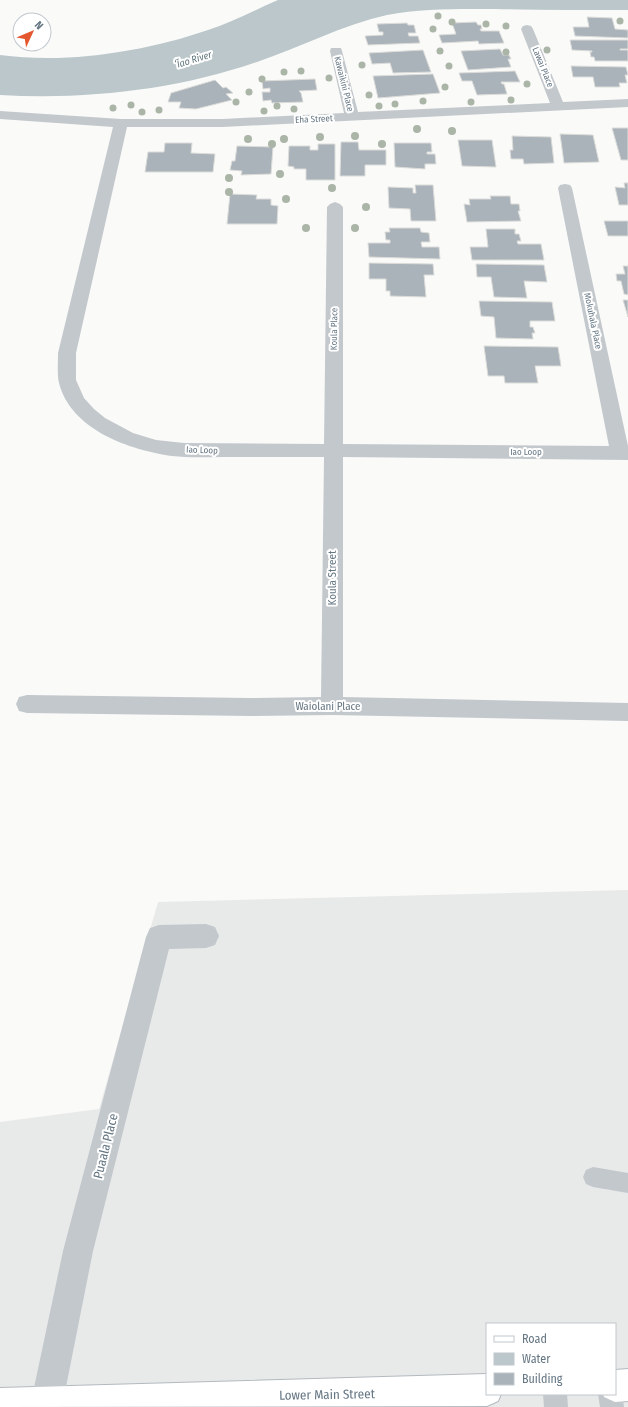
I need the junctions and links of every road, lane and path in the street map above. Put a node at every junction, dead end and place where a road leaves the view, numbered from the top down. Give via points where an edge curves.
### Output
1 (527, 29) dead end
2 (336, 51) dead end
3 (628, 103) edge
4 (558, 106) junction
5 (0, 115) edge
6 (352, 117) junction
7 (121, 123) junction
8 (565, 188) dead end
9 (335, 207) dead end
10 (332, 451) junction
11 (624, 453) edge
12 (27, 704) dead end
13 (332, 706) junction
14 (628, 712) edge
15 (206, 936) dead end
16 (593, 1177) dead end
17 (628, 1182) edge
18 (628, 1385) edge
19 (616, 1386) edge
20 (486, 1390) edge
21 (555, 1395) edge
22 (610, 1395) edge
23 (47, 1402) junction
24 (182, 1402) edge
25 (0, 1404) edge
26 (556, 1407) edge
27 (612, 1407) edge

1 - 4 street, Lawai Place
2 - 6 street, Kawaikini Place
3 - 4 street, Eha Street
4 - 6 street, Eha Street
5 - 7 street, Eha Street
6 - 7 street, Eha Street via 223,123
7 - 10 street, Iao Loop via 67,353 70,388 82,408 115,433 171,449
8 - 11 street, Mokuhala Place
9 - 10 street, Koula Place
10 - 11 street, Iao Loop
10 - 13 street, Koula Street
12 - 13 street, Waiolani Place
13 - 14 street, Waiolani Place
15 - 23 street, Puaala Place via 159,936 78,1251
16 - 17 lane
18 - 19 street
20 - 24 street, Lower Main Street
21 - 26 lane
22 - 27 lane
23 - 24 street, Lower Main Street
23 - 25 street, Lower Main Street

